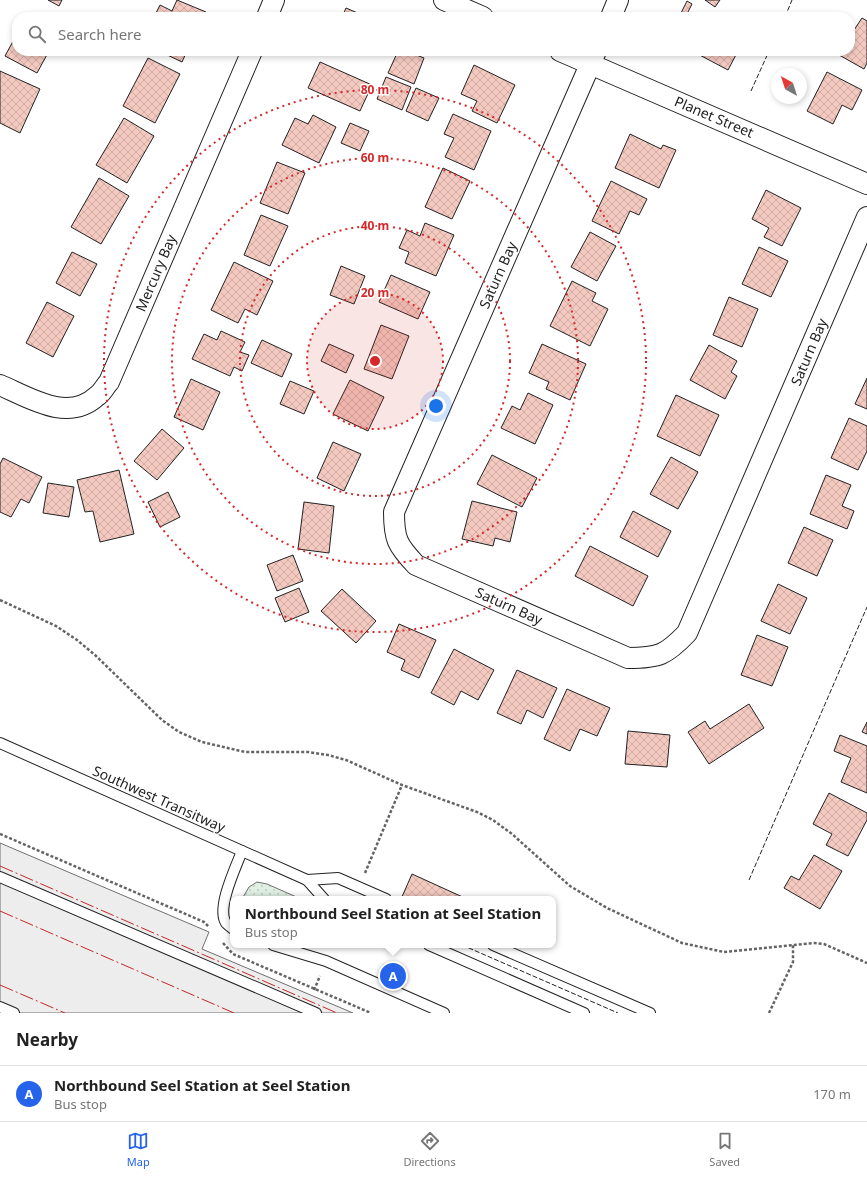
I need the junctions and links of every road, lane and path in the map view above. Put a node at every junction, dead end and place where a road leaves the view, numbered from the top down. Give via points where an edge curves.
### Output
1 (274, 0) edge
2 (444, 0) edge
3 (618, 0) edge
4 (269, 12) edge
5 (472, 12) edge
6 (612, 12) edge
7 (250, 56) edge
8 (593, 58) edge
9 (867, 184) edge
10 (867, 217) edge
11 (0, 385) edge
12 (0, 600) edge
13 (0, 743) edge
14 (402, 785) junction
15 (0, 834) edge
16 (242, 851) junction
17 (0, 877) edge
18 (307, 880) junction
19 (359, 887) junction
20 (321, 896) edge
21 (379, 896) edge
22 (230, 926) edge
23 (214, 933) dead end
24 (218, 938) dead end
25 (793, 944) junction
26 (283, 948) edge
27 (435, 948) edge
28 (500, 948) edge
29 (867, 963) edge
30 (0, 1007) edge
31 (14, 1013) edge
32 (316, 1013) edge
33 (371, 1013) edge
34 (444, 1013) edge
35 (584, 1013) edge
36 (650, 1013) edge
37 (769, 1013) edge

1 - 4 street
2 - 5 street
3 - 6 street
7 - 11 street, Mercury Bay via 109,382 98,396 82,406 64,409 48,406
8 - 9 street, Planet Street
8 - 10 street, Saturn Bay via 394,512 396,540 416,565 628,658 664,654 687,633
12 - 14 path via 56,626 77,640 157,715 179,732 202,742 245,752 308,752 328,755 346,760
13 - 16 lane, Southwest Transitway
14 - 19 path
14 - 25 path via 493,820 570,886 607,908 682,943 724,952
15 - 23 path via 204,922
16 - 18 lane, Southwest Transitway
16 - 22 lane via 226,894 224,909 226,922
17 - 32 lane
18 - 19 lane, Southwest Transitway via 338,878
18 - 20 lane, Southwest Transitway
19 - 21 lane, Southwest Transitway
24 - 33 path via 233,954
25 - 29 path via 824,944
25 - 37 path via 793,962
26 - 34 lane via 326,961
27 - 35 lane
28 - 36 lane
30 - 31 lane

